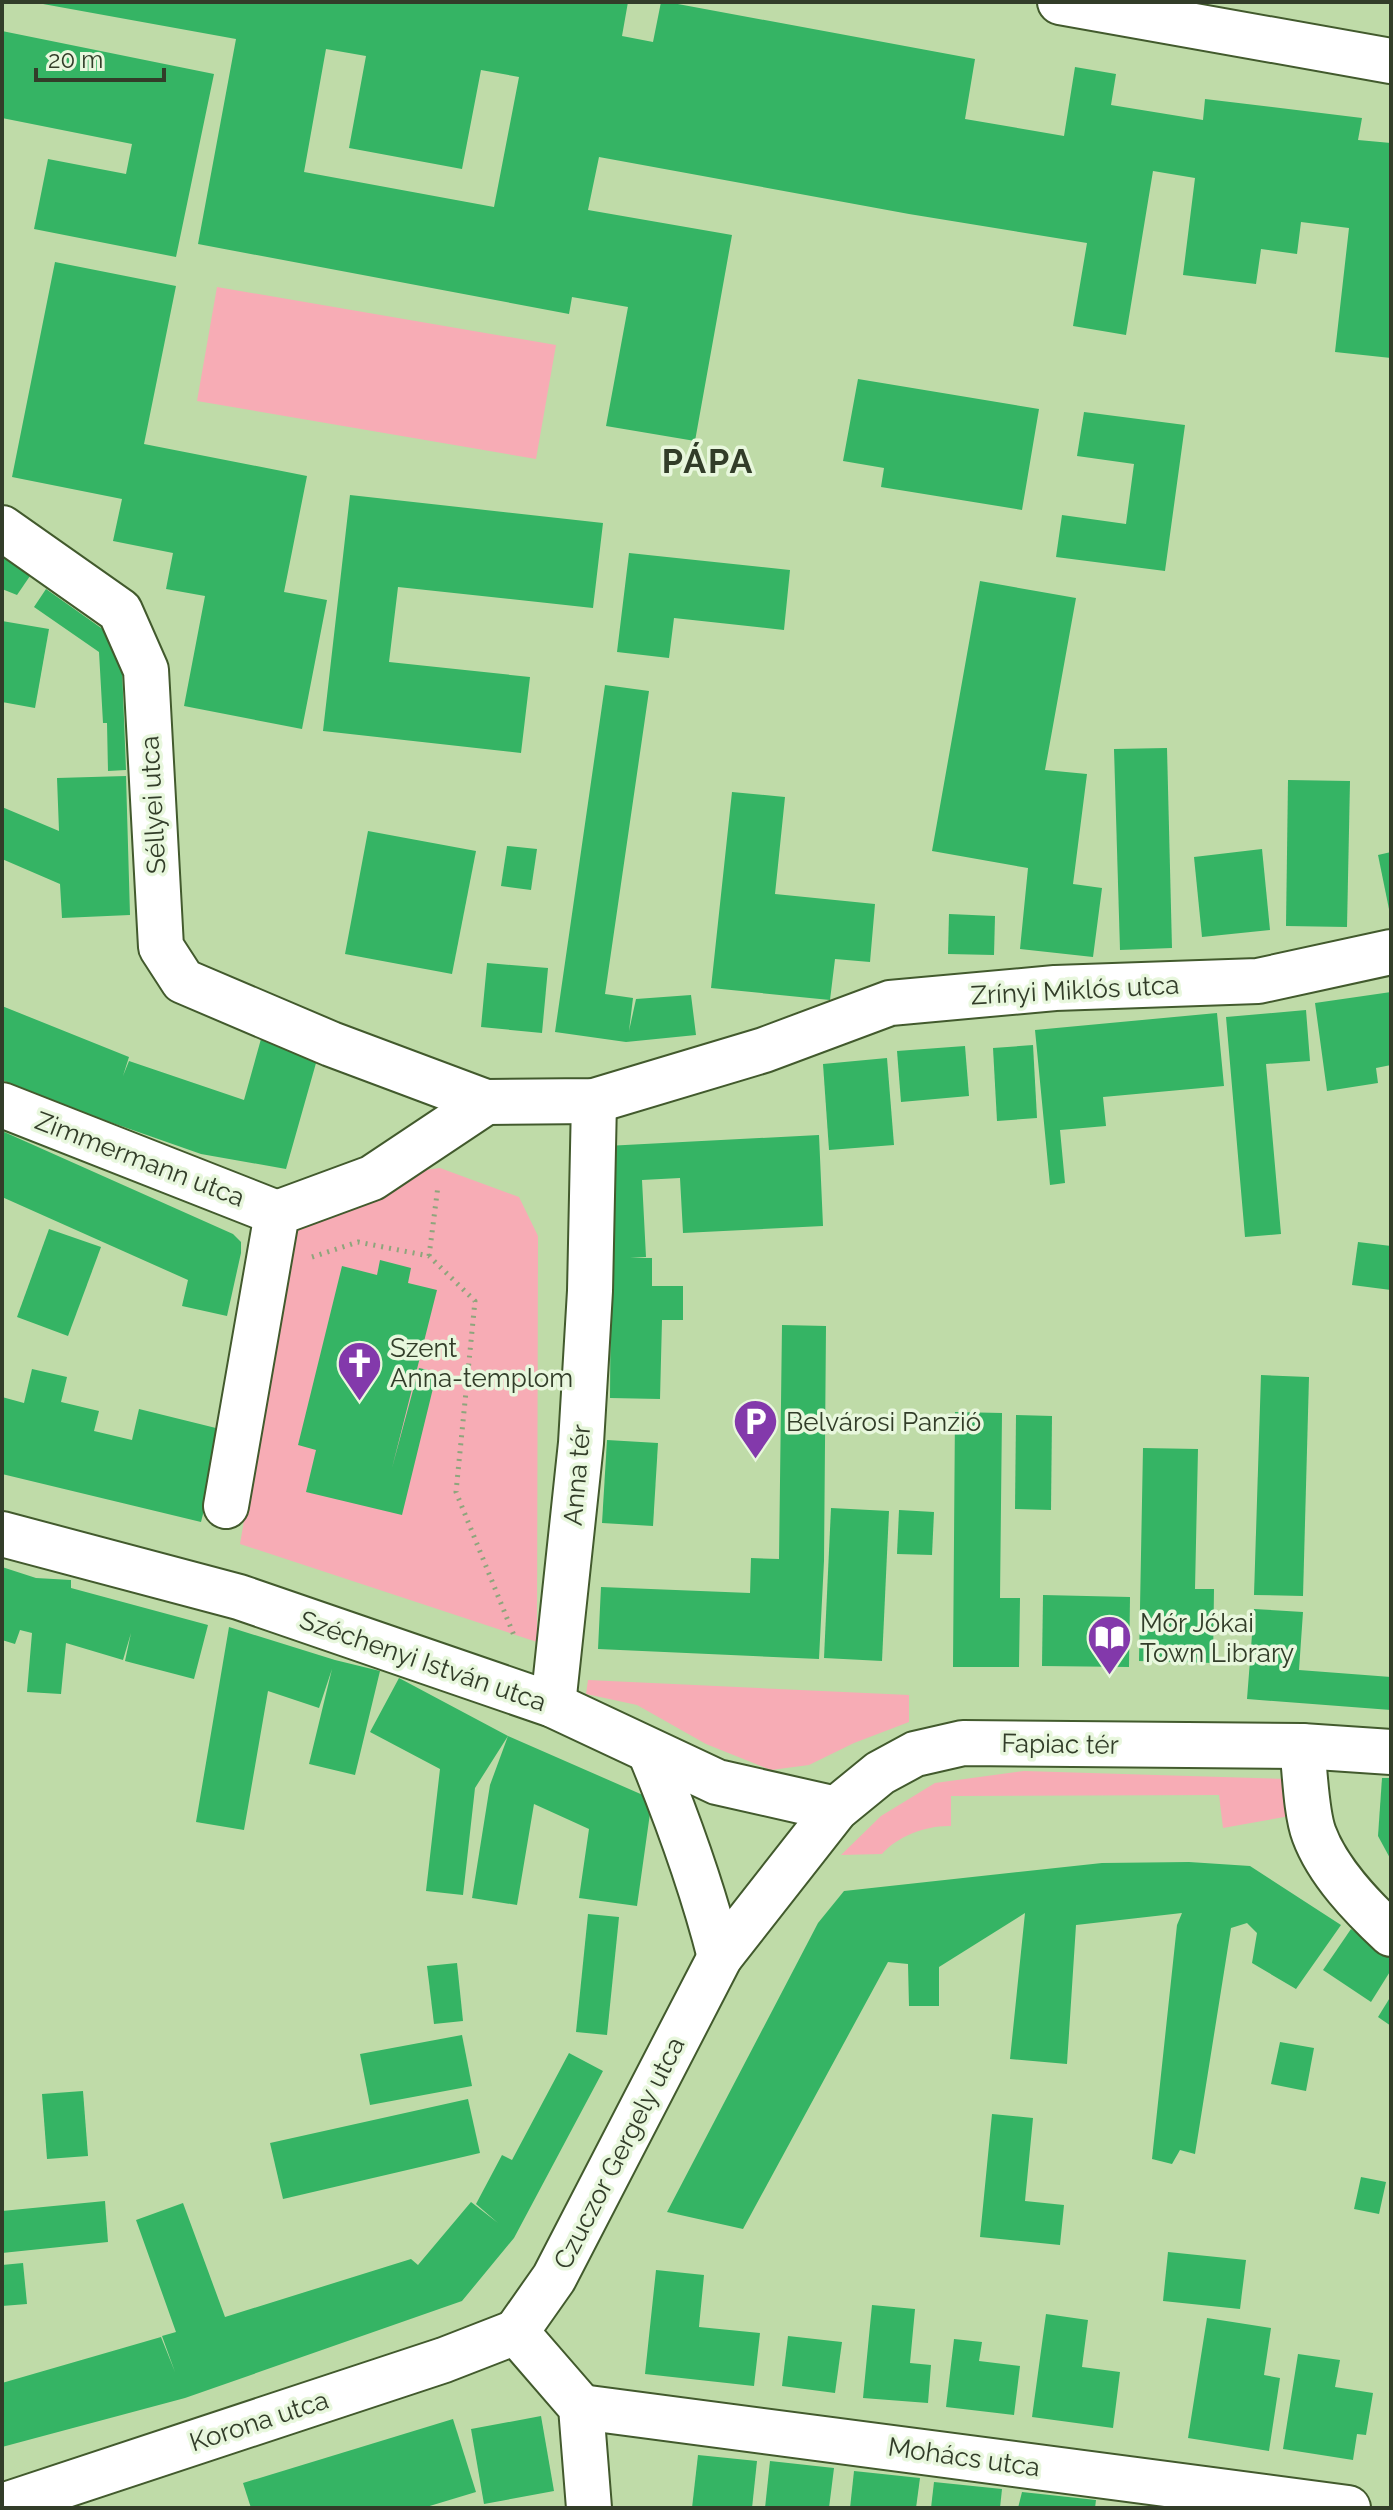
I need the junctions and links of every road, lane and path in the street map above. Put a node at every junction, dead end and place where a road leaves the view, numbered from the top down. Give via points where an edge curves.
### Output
1 (1060, 2) edge
2 (1391, 61) edge
3 (2, 528) edge
4 (1391, 952) edge
5 (594, 1101) junction
6 (486, 1102) junction
7 (2, 1105) edge
8 (441, 1133) junction
9 (277, 1213) junction
10 (429, 1256) junction
11 (268, 1265) junction
12 (226, 1506) dead end
13 (2, 1534) edge
14 (513, 1634) dead end
15 (553, 1705) junction
16 (1302, 1746) junction
17 (650, 1752) junction
18 (1391, 1752) edge
19 (836, 1809) junction
20 (1391, 1934) edge
21 (720, 1957) junction
22 (516, 2332) junction
23 (581, 2407) junction
24 (2, 2506) edge
25 (589, 2508) edge
26 (1348, 2508) edge

1 - 2 street
3 - 6 street, Séllyei utca via 120,611 146,670 161,947 183,981
4 - 5 street, Zrínyi Miklós utca via 1258,981 1055,988 890,1003 764,1050
5 - 6 street
5 - 15 street, Anna tér via 581,1443
6 - 8 street
7 - 9 street, Zimmermann utca
8 - 9 street via 372,1178
8 - 10 path
9 - 11 street
10 - 11 path via 358,1242 288,1265
10 - 14 path via 475,1301 456,1492
11 - 12 street
13 - 15 street, Széchenyi István utca via 239,1597
15 - 17 street, Széchenyi István utca
16 - 18 street, Fapiac tér
16 - 19 street, Fapiac tér via 963,1743 915,1754 880,1773
16 - 20 street via 1313,1833 1329,1864
17 - 19 street, Széchenyi István utca via 717,1782
17 - 21 street via 702,1887
19 - 21 street, Czuczor Gergely utca
21 - 22 street, Czuczor Gergely utca via 554,2278
22 - 23 street
22 - 24 street, Korona utca
23 - 25 street
23 - 26 street, Mohács utca

